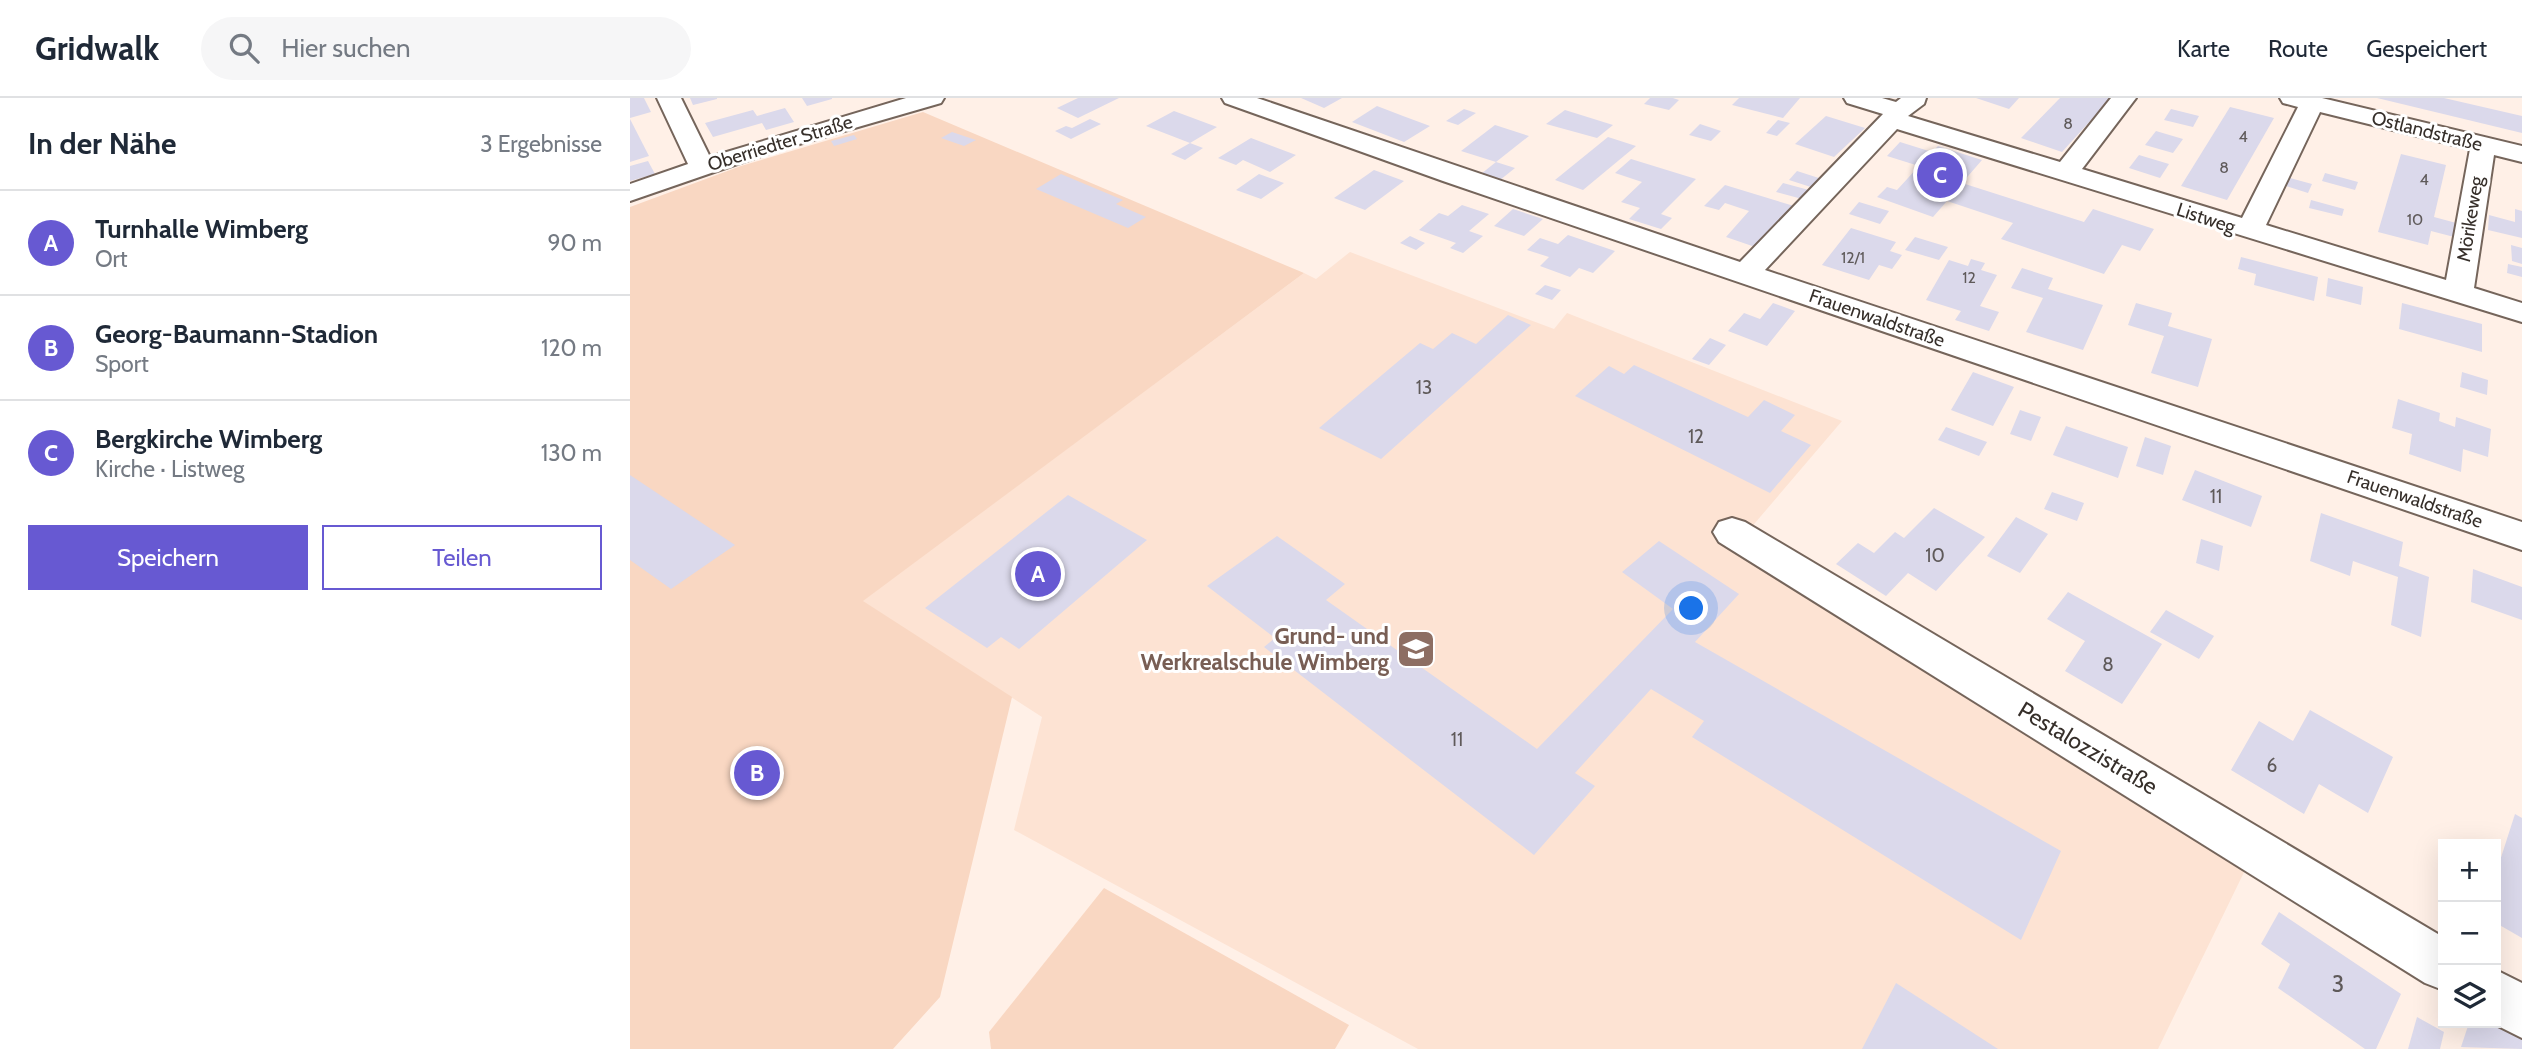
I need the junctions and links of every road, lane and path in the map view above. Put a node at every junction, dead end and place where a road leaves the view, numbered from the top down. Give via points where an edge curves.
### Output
1 (669, 98) edge
2 (932, 98) edge
3 (1234, 98) edge
4 (1856, 98) edge
5 (2124, 98) edge
6 (2302, 100) edge
7 (1903, 110) edge
8 (2483, 145) junction
9 (2522, 154) edge
10 (702, 167) junction
11 (2065, 173) junction
12 (630, 193) edge
13 (2249, 231) junction
14 (1745, 274) junction
15 (2458, 294) junction
16 (2522, 313) edge
17 (1732, 532) dead end
18 (2522, 536) edge
19 (2438, 962) edge
20 (2501, 999) edge
21 (2522, 1012) edge

1 - 10 street
2 - 10 street, Oberriedter Straße
3 - 14 street, Frauenwaldstraße
4 - 7 street
5 - 11 street
6 - 8 street, Ostlandstraße
6 - 13 street
7 - 11 street, Listweg
7 - 14 street
8 - 9 street, Ostlandstraße
8 - 15 street, Mörikeweg
10 - 12 street, Oberriedter Straße
11 - 13 street, Listweg
13 - 15 street, Listweg
14 - 18 street, Frauenwaldstraße
15 - 16 street, Listweg
17 - 19 street, Pestalozzistraße
20 - 21 street

